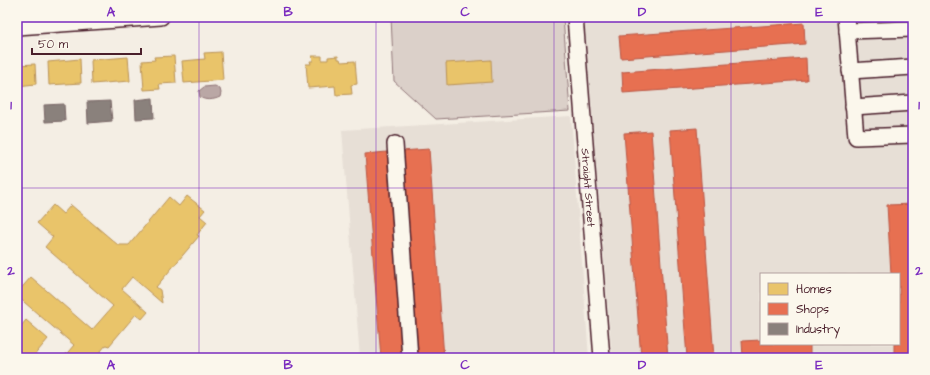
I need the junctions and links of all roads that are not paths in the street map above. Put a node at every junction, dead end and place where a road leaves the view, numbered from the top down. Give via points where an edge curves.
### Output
1 (161, 17) edge
2 (575, 17) edge
3 (846, 24) edge
4 (17, 27) edge
5 (913, 29) edge
6 (913, 67) edge
7 (850, 71) junction
8 (913, 103) edge
9 (853, 107) junction
10 (913, 135) edge
11 (395, 144) dead end
12 (410, 358) edge
13 (602, 358) edge

1 - 4 street
2 - 13 street, Straight Street
3 - 5 street
3 - 7 street
6 - 7 street
7 - 9 street
8 - 9 street
9 - 10 street via 856,137
11 - 12 street

